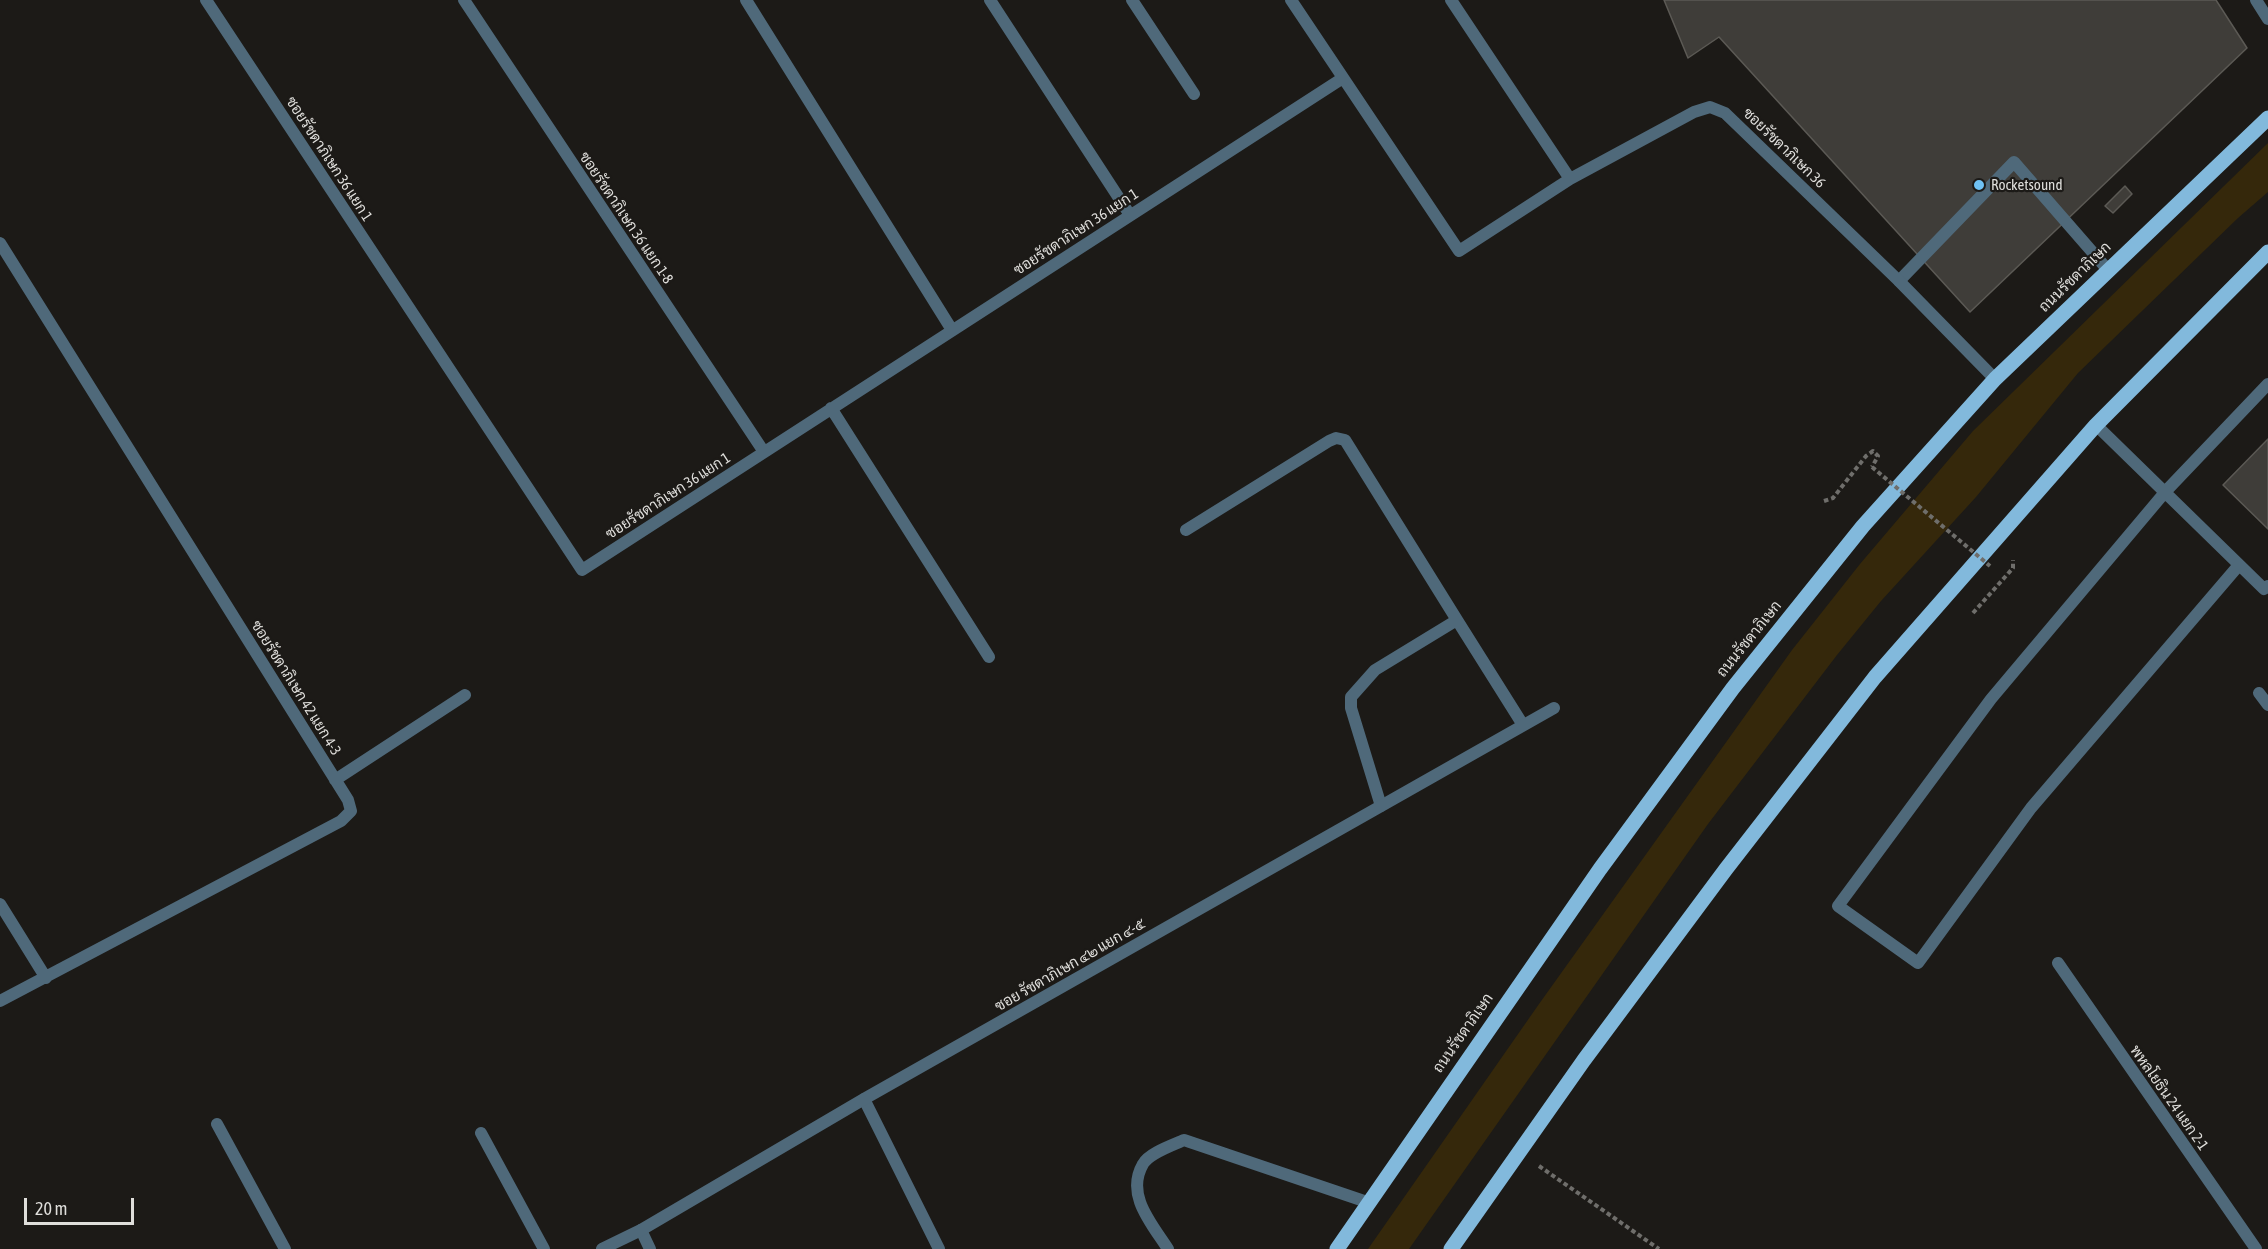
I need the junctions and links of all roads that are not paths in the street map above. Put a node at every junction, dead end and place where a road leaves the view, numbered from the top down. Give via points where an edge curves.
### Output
1 (206, 0) edge
2 (464, 0) edge
3 (746, 0) edge
4 (990, 0) edge
5 (1132, 0) edge
6 (1291, 0) edge
7 (1451, 0) edge
8 (2256, 0) edge
9 (2268, 19) edge
10 (1342, 78) junction
11 (1194, 94) dead end
12 (2268, 118) edge
13 (1570, 179) junction
14 (1130, 215) junction
15 (0, 243) edge
16 (2268, 252) edge
17 (2108, 270) junction
18 (1899, 281) junction
19 (952, 330) junction
20 (1995, 379) junction
21 (2268, 384) edge
22 (831, 408) junction
23 (2096, 425) junction
24 (764, 452) junction
25 (2166, 491) junction
26 (1186, 530) dead end
27 (2239, 565) junction
28 (2268, 586) edge
29 (1457, 620) junction
30 (989, 657) dead end
31 (2259, 693) dead end
32 (465, 695) dead end
33 (2268, 705) edge
34 (1554, 708) dead end
35 (1523, 725) junction
36 (335, 780) junction
37 (1381, 806) junction
38 (0, 904) edge
39 (2058, 963) dead end
40 (46, 978) junction
41 (0, 1001) edge
42 (864, 1099) junction
43 (217, 1124) dead end
44 (481, 1133) dead end
45 (1367, 1202) junction
46 (641, 1230) junction
47 (285, 1249) edge
48 (544, 1249) edge
49 (602, 1249) edge
50 (650, 1249) edge
51 (939, 1249) edge
52 (1168, 1249) edge
53 (1337, 1249) edge
54 (1451, 1249) edge
55 (2256, 1249) edge

1 - 24 street, ซอยรัชดาภิเษก 36 แยก 1 via 582,570
2 - 24 street, ซอยรัชดาภิเษก 36 แยก 1-8
3 - 19 street
4 - 14 street
5 - 11 street
6 - 10 street
7 - 13 street
8 - 9 street
10 - 13 street, ซอยรัชดาภิเษก 36 via 1459,251
10 - 14 street, ซอยรัชดาภิเษก 36 แยก 1
12 - 17 main road, ถนนรัชดาภิเษก
13 - 18 street, ซอยรัชดาภิเษก 36 via 1710,107 1725,113
14 - 19 street, ซอยรัชดาภิเษก 36 แยก 1
15 - 36 street, ซอยรัชดาภิเษก 42 แยก 4-3
16 - 23 main road
17 - 18 street via 2014,162
17 - 20 main road, ถนนรัชดาภิเษก
18 - 20 street, ซอยรัชดาภิเษก 36
19 - 22 street, ซอยรัชดาภิเษก 36 แยก 1
20 - 45 main road, ถนนรัชดาภิเษก via 1863,526 1733,688 1600,869
21 - 25 street
22 - 24 street, ซอยรัชดาภิเษก 36 แยก 1
22 - 30 street
23 - 25 street
23 - 54 main road via 1875,677 1584,1060
25 - 27 street
25 - 27 street via 1991,699 1838,906 1918,963 2031,808
26 - 29 street via 1329,441 1345,440
27 - 28 street via 2264,589
29 - 35 street
29 - 37 street via 1375,670 1351,696 1351,708
31 - 33 street
32 - 36 street
34 - 35 street, ซอย รัชดาภิเษก ๔๒ แยก ๔-๕
35 - 37 street, ซอย รัชดาภิเษก ๔๒ แยก ๔-๕
36 - 40 street, ซอยรัชดาภิเษก 42 แยก 4-3 via 351,811 341,821
37 - 42 street, ซอย รัชดาภิเษก ๔๒ แยก ๔-๕
38 - 40 street
39 - 55 street, พหลโยธิน 24 แยก 2-1
40 - 41 street, ซอยรัชดาภิเษก 42 แยก 4-3
42 - 46 street, ซอย รัชดาภิเษก ๔๒ แยก ๔-๕
42 - 51 street
43 - 47 street
44 - 48 street
45 - 52 street via 1184,1140 1143,1163 1137,1186 1139,1203
45 - 53 main road, ถนนรัชดาภิเษก
46 - 49 street, ซอย รัชดาภิเษก ๔๒ แยก ๔-๕
46 - 50 street

